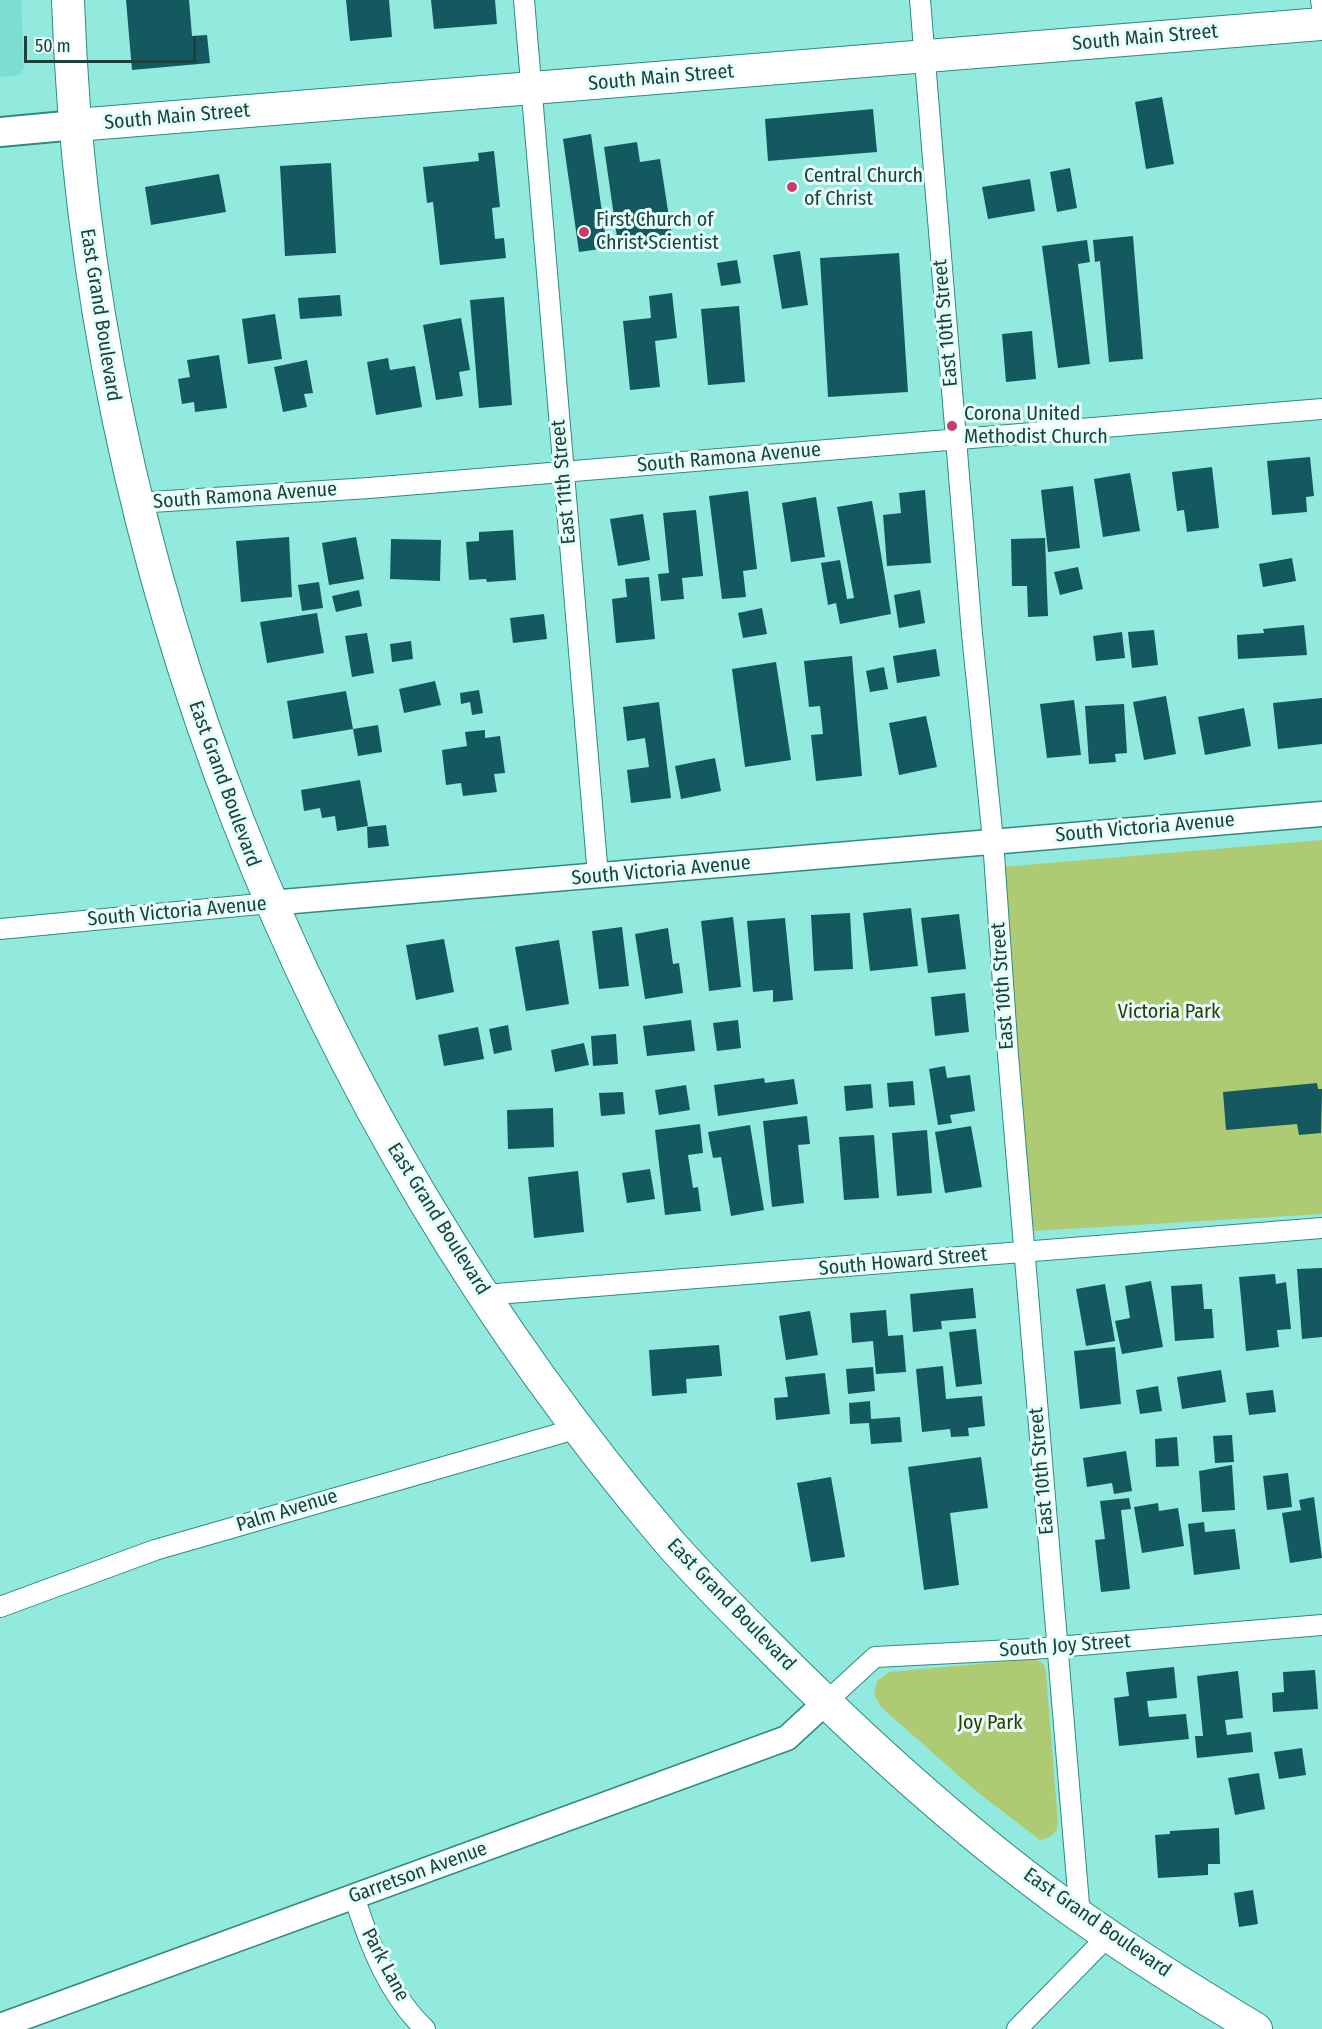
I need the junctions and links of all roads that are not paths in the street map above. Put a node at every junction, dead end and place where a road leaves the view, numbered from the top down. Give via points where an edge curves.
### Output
1 (68, 0) edge
2 (524, 0) edge
3 (920, 0) edge
4 (1322, 0) edge
5 (1322, 7) edge
6 (1322, 24) edge
7 (924, 56) junction
8 (531, 88) junction
9 (76, 125) junction
10 (0, 132) edge
11 (1322, 409) edge
12 (956, 440) junction
13 (564, 472) junction
14 (136, 503) junction
15 (1322, 814) edge
16 (993, 840) junction
17 (598, 876) junction
18 (270, 903) junction
19 (0, 929) edge
20 (1322, 1228) edge
21 (1024, 1252) junction
22 (484, 1295) junction
23 (579, 1428) junction
24 (0, 1607) edge
25 (1322, 1625) edge
26 (1057, 1647) junction
27 (826, 1702) junction
28 (354, 1896) junction
29 (1080, 1916) junction
30 (1108, 1935) junction
31 (8, 2026) edge
32 (425, 2029) edge
33 (1017, 2029) edge
34 (1256, 2029) edge

1 - 9 main road, East Grand Boulevard
2 - 8 street, East 11th Street
3 - 7 street, East 10th Street
4 - 5 street
6 - 7 main road, South Main Street
7 - 8 main road, South Main Street
7 - 12 street, East 10th Street
8 - 9 main road, South Main Street
8 - 13 street, East 11th Street
9 - 10 main road, South Main Street
9 - 14 main road, East Grand Boulevard via 83,212 97,307
11 - 12 street, South Ramona Avenue
12 - 13 street, South Ramona Avenue
12 - 16 street, East 10th Street
13 - 14 street, South Ramona Avenue
13 - 17 street, East 11th Street
14 - 18 main road, East Grand Boulevard via 192,700
15 - 16 street, South Victoria Avenue
16 - 17 street, South Victoria Avenue
16 - 21 street, East 10th Street
17 - 18 street, South Victoria Avenue
18 - 19 street, South Victoria Avenue
18 - 22 main road, East Grand Boulevard via 352,1072 420,1193
20 - 21 street, South Howard Street
21 - 22 street, South Howard Street
21 - 26 street, East 10th Street
22 - 23 main road, East Grand Boulevard
23 - 24 street, Palm Avenue via 155,1550
23 - 27 main road, East Grand Boulevard via 701,1578
25 - 26 street, South Joy Street
26 - 27 street, South Joy Street via 875,1657
26 - 29 street, East 10th Street
27 - 28 street, Garretson Avenue via 787,1738
27 - 29 main road, East Grand Boulevard via 938,1802
28 - 31 street, Garretson Avenue
28 - 32 street, Park Lane via 367,1936 392,1986
29 - 30 main road, East Grand Boulevard
30 - 33 street
30 - 34 main road, East Grand Boulevard

